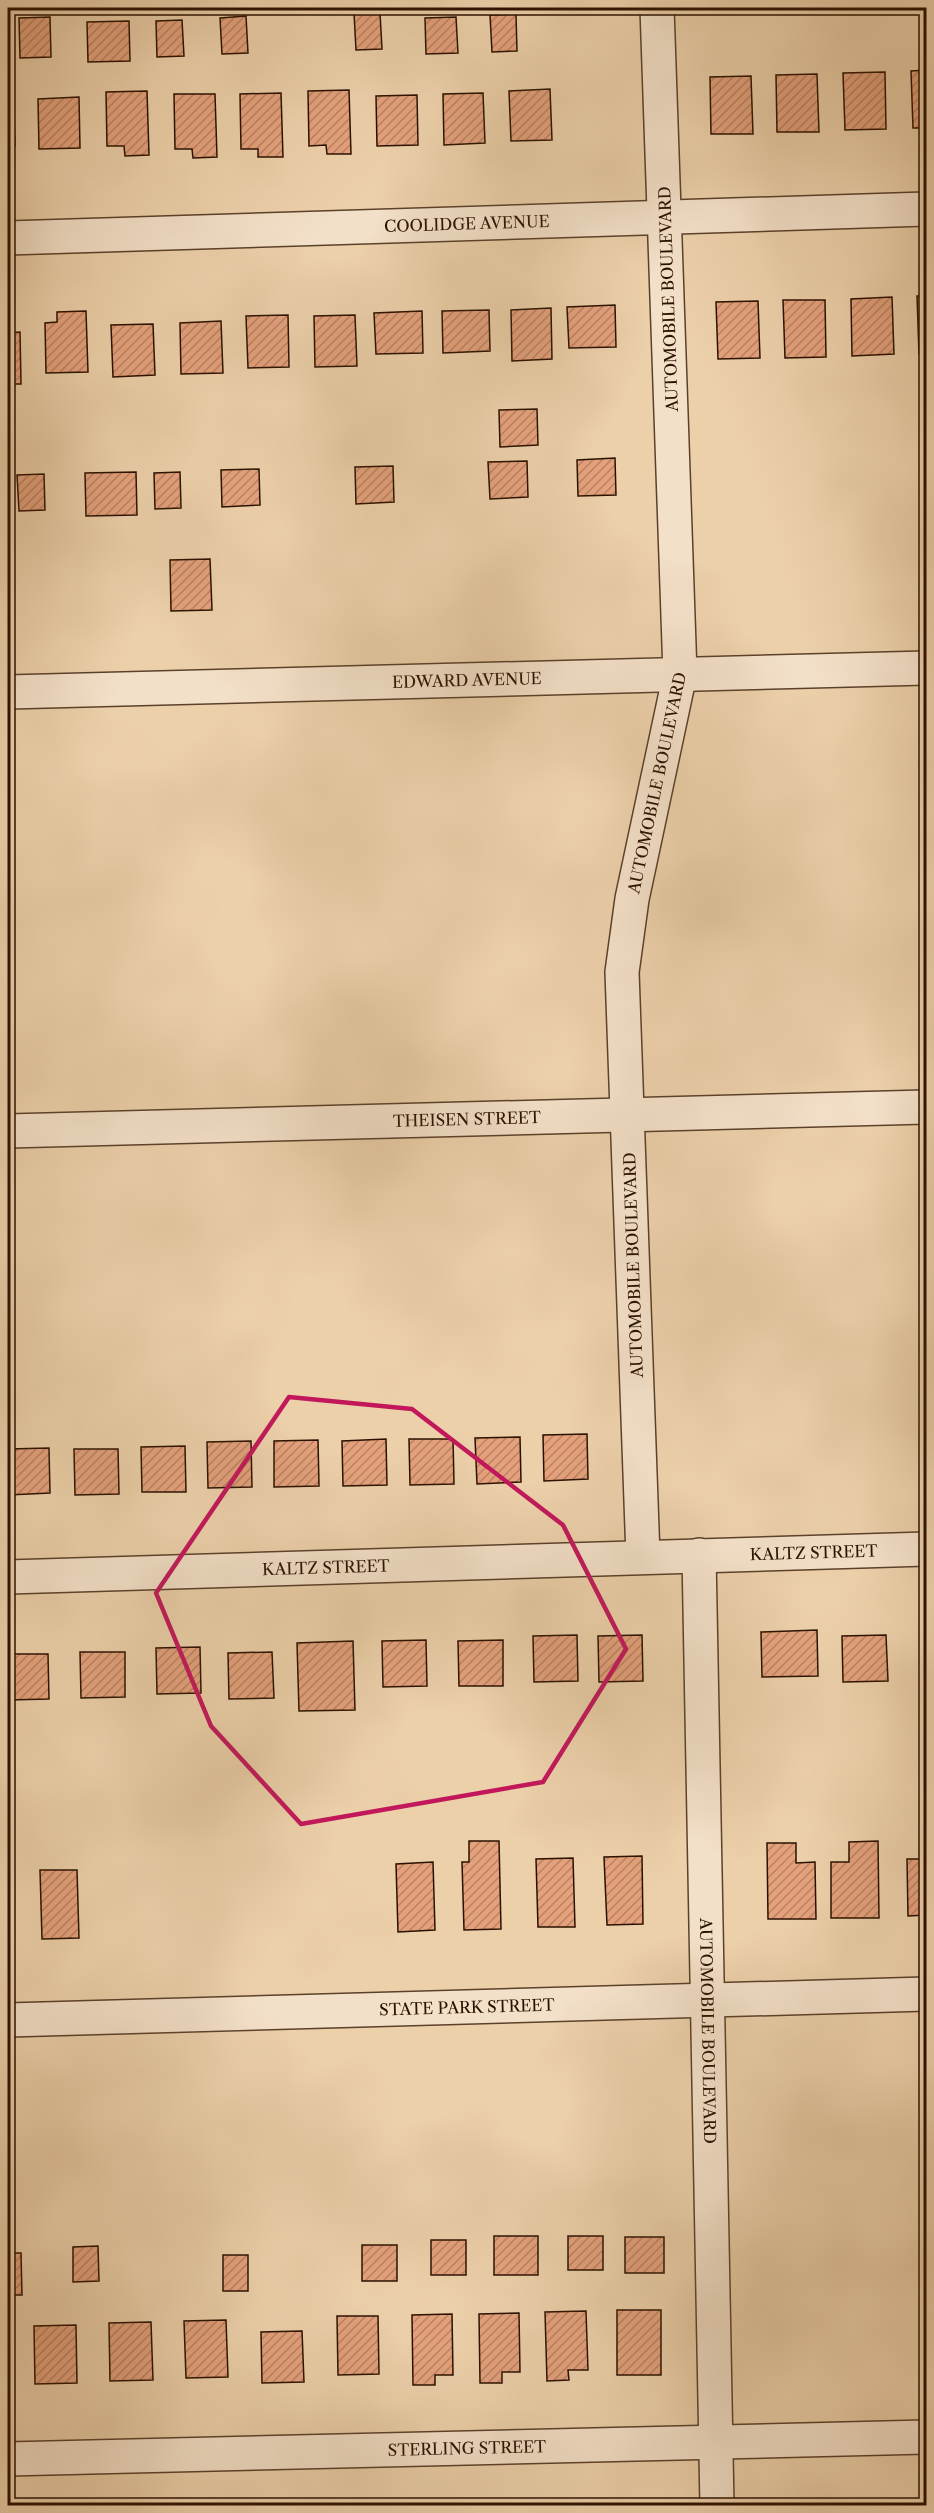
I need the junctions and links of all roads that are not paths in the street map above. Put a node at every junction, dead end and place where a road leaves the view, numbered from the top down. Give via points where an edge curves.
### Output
1 (657, 8) edge
2 (927, 209) edge
3 (666, 218) junction
4 (8, 238) edge
5 (927, 668) edge
6 (680, 674) junction
7 (8, 692) edge
8 (927, 1107) edge
9 (628, 1116) junction
10 (8, 1131) edge
11 (927, 1549) edge
12 (699, 1556) junction
13 (643, 1557) junction
14 (8, 1577) edge
15 (927, 1994) edge
16 (707, 2000) junction
17 (8, 2020) edge
18 (927, 2437) edge
19 (715, 2443) junction
20 (8, 2459) edge
21 (717, 2505) edge

1 - 3 street, AUTOMOBILE BOULEVARD
2 - 3 street, COOLIDGE AVENUE
3 - 4 street, COOLIDGE AVENUE
3 - 6 street, AUTOMOBILE BOULEVARD
5 - 6 street, EDWARD AVENUE
6 - 7 street, EDWARD AVENUE
6 - 9 street, AUTOMOBILE BOULEVARD via 632,899 622,972
8 - 9 street, THEISEN STREET
9 - 10 street, THEISEN STREET
9 - 13 street, AUTOMOBILE BOULEVARD
11 - 12 street, KALTZ STREET
12 - 13 street, KALTZ STREET
12 - 16 street, AUTOMOBILE BOULEVARD
13 - 14 street, KALTZ STREET
15 - 16 street, STATE PARK STREET
16 - 17 street, STATE PARK STREET
16 - 19 street, AUTOMOBILE BOULEVARD
18 - 19 street, STERLING STREET
19 - 20 street, STERLING STREET
19 - 21 street, AUTOMOBILE BOULEVARD

